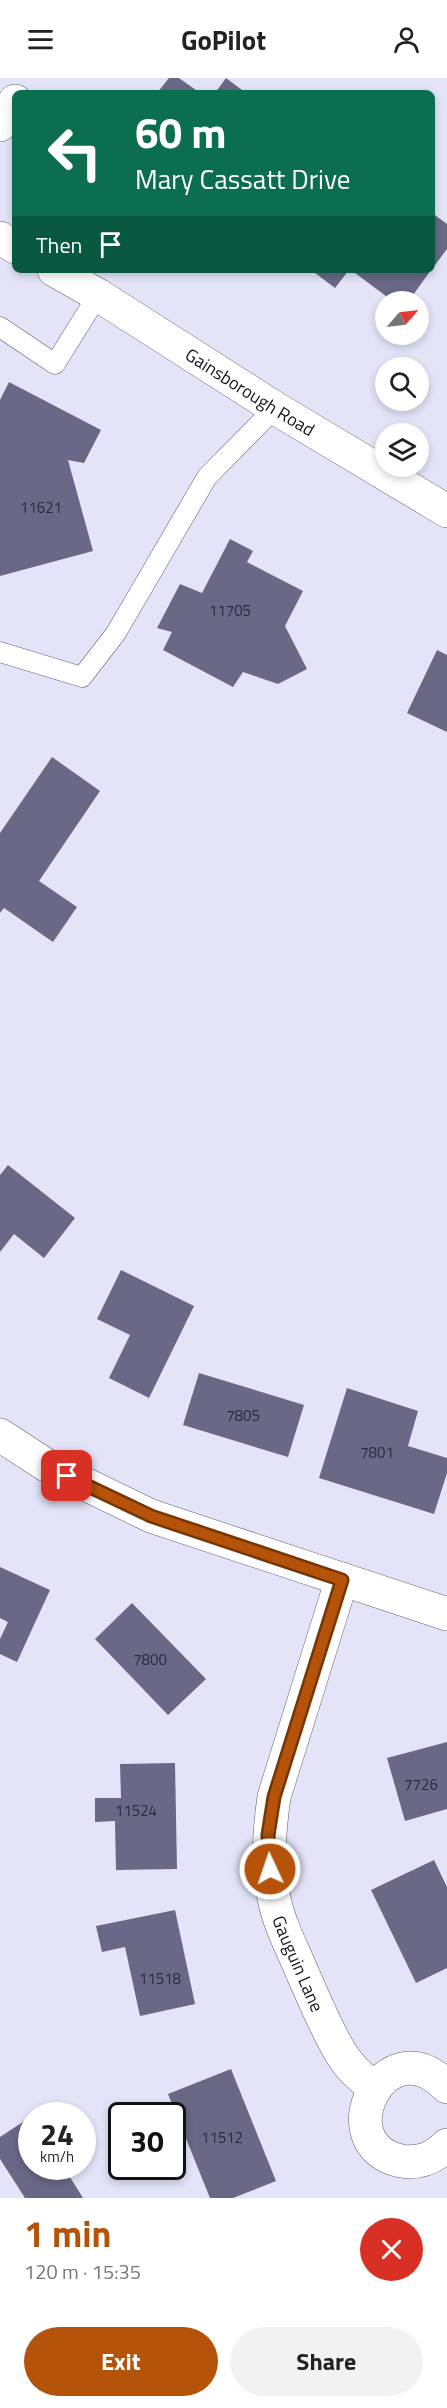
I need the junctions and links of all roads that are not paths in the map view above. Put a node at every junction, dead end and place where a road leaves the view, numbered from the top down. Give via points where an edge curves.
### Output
1 (12, 106) edge
2 (0, 125) edge
3 (59, 273) edge
4 (98, 295) junction
5 (0, 327) edge
6 (275, 408) junction
7 (447, 511) edge
8 (0, 652) edge
9 (0, 1435) edge
10 (342, 1580) junction
11 (447, 1614) edge
12 (447, 2087) edge
13 (374, 2088) junction
14 (447, 2145) edge

1 - 2 street
3 - 4 street, Gainsborough Road
4 - 5 lane via 55,364
4 - 6 street, Gainsborough Road
6 - 7 street, Gainsborough Road
6 - 8 lane via 207,477 116,633 82,677
9 - 10 street via 46,1465 151,1516
10 - 11 street
10 - 13 street, Gauguin Lane via 274,1797 268,1835 270,1869 274,1900 284,1930 319,2011 342,2055
12 - 13 street via 439,2078 412,2069 391,2074
13 - 14 street via 367,2100 366,2122 373,2142 383,2153 411,2163 438,2154

